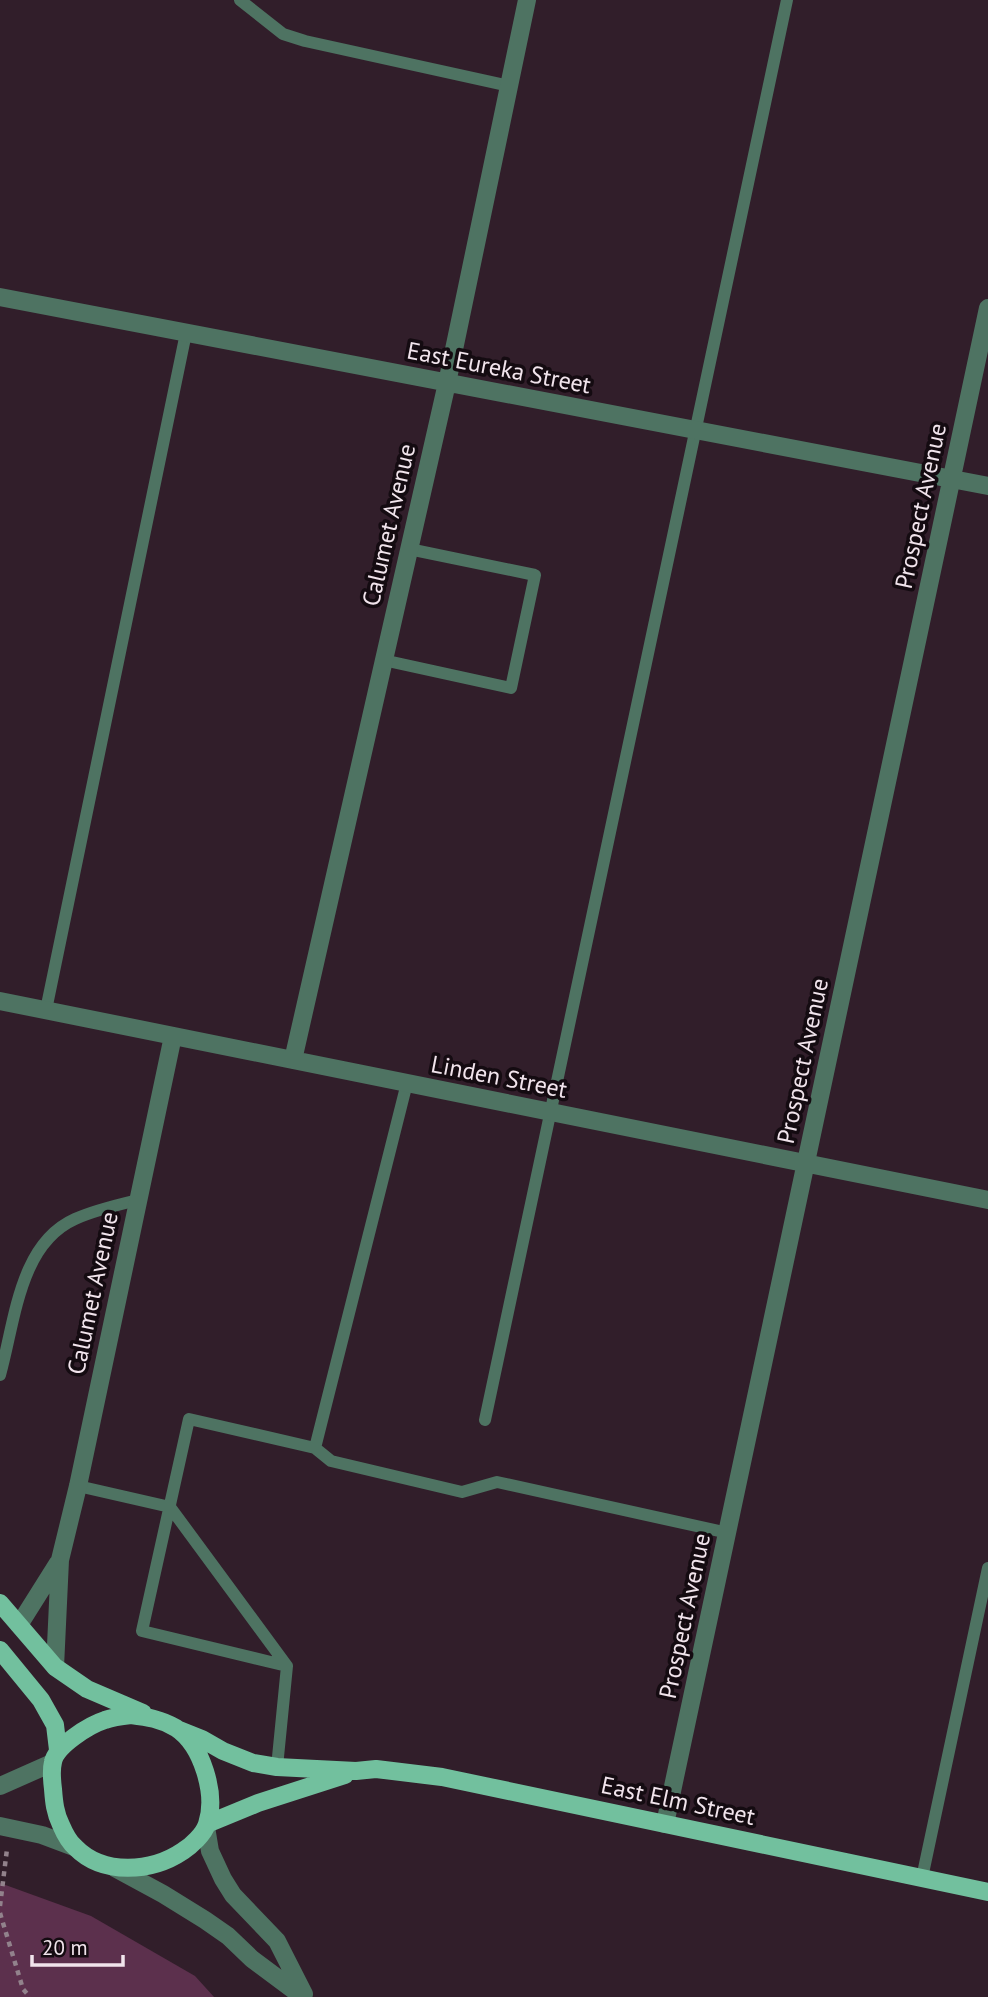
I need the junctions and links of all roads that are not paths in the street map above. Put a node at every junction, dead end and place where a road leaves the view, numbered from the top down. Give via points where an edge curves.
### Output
1 (240, 0) edge
2 (527, 0) edge
3 (787, 0) edge
4 (509, 86) junction
5 (0, 297) edge
6 (988, 309) edge
7 (186, 333) junction
8 (447, 383) junction
9 (696, 431) junction
10 (951, 479) junction
11 (988, 486) edge
12 (409, 549) junction
13 (383, 660) junction
14 (0, 1001) edge
15 (46, 1010) junction
16 (173, 1036) junction
17 (293, 1060) junction
18 (407, 1083) junction
19 (550, 1112) junction
20 (806, 1164) junction
21 (138, 1200) junction
22 (988, 1200) edge
23 (0, 1375) edge
24 (485, 1420) dead end
25 (315, 1448) junction
26 (78, 1486) junction
27 (170, 1507) junction
28 (727, 1533) junction
29 (60, 1560) junction
30 (988, 1568) edge
31 (0, 1604) edge
32 (19, 1625) junction
33 (0, 1650) edge
34 (287, 1666) junction
35 (55, 1667) junction
36 (155, 1718) junction
37 (177, 1729) junction
38 (55, 1756) junction
39 (277, 1767) junction
40 (356, 1771) junction
41 (0, 1786) edge
42 (665, 1824) junction
43 (206, 1826) junction
44 (4, 1834) edge
45 (74, 1847) junction
46 (115, 1868) junction
47 (922, 1878) junction
48 (988, 1892) edge
49 (304, 1997) edge

1 - 4 lane via 283,34
2 - 4 street, Calumet Avenue
3 - 9 lane
4 - 8 street, Calumet Avenue
5 - 7 street, East Eureka Street
6 - 10 street, Prospect Avenue
7 - 8 street, East Eureka Street
7 - 15 lane
8 - 9 street, East Eureka Street
8 - 12 street, Calumet Avenue
9 - 10 street, East Eureka Street
9 - 19 lane
10 - 11 street, East Eureka Street
10 - 20 street, Prospect Avenue
12 - 13 street, Calumet Avenue
12 - 13 lane via 536,575 511,688
13 - 17 street, Calumet Avenue
14 - 15 street, Linden Street
15 - 16 street, Linden Street
16 - 17 street, Linden Street
16 - 21 street, Calumet Avenue
17 - 18 street, Linden Street
18 - 19 street, Linden Street
18 - 25 lane
19 - 20 street, Linden Street
19 - 24 lane
20 - 22 street, Linden Street
20 - 28 street, Prospect Avenue
21 - 23 lane via 73,1219 49,1236 28,1269
21 - 26 street, Calumet Avenue
25 - 27 lane via 189,1419
25 - 28 lane via 331,1461 462,1492 497,1482
26 - 27 lane
26 - 29 street, Calumet Avenue
27 - 34 lane
27 - 34 lane via 142,1631
28 - 42 street, Prospect Avenue
29 - 32 street, Calumet Avenue
29 - 35 street, Calumet Avenue
30 - 47 lane
31 - 32 main road
32 - 35 main road
33 - 38 main road via 55,1725
34 - 39 lane
35 - 36 main road via 87,1689
36 - 37 main road
36 - 38 main road via 131,1715 104,1720 83,1730
37 - 39 main road, East Elm Street via 253,1763
37 - 43 main road via 192,1744 206,1776 210,1796
38 - 41 street
38 - 45 main road via 55,1811
39 - 40 main road, East Elm Street
40 - 42 main road, East Elm Street via 442,1777
40 - 43 main road, East Elm Street via 258,1803
42 - 47 main road, East Elm Street
43 - 46 main road via 174,1857 139,1868
43 - 49 street via 210,1851 223,1879 276,1941
44 - 45 street via 42,1835
45 - 46 main road
46 - 49 street via 205,1920
47 - 48 main road, East Elm Street

